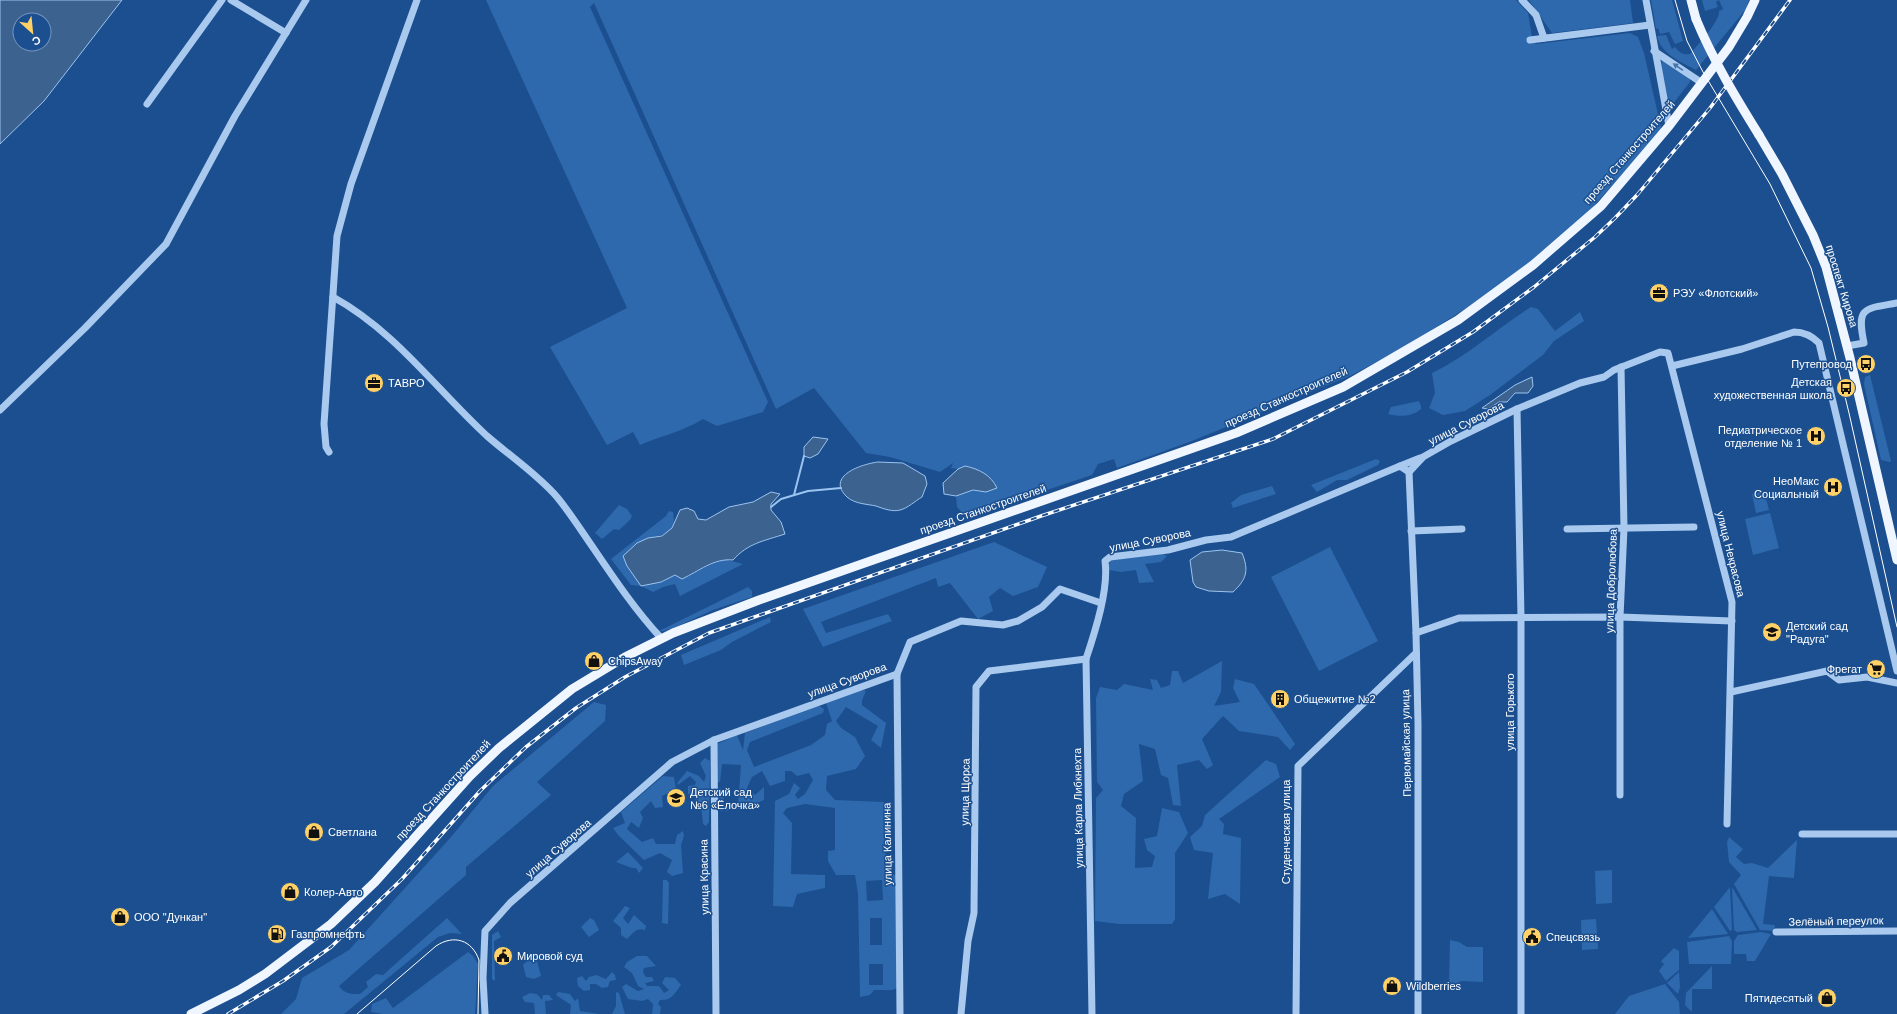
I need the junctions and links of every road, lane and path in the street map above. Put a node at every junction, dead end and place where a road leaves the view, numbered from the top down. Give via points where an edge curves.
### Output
1 (222, 0) edge
2 (231, 0) edge
3 (306, 0) edge
4 (417, 0) edge
5 (1522, 0) edge
6 (1646, 0) edge
7 (1691, 0) edge
8 (1754, 0) edge
9 (1650, 24) junction
10 (286, 33) junction
11 (1544, 38) junction
12 (1530, 40) dead end
13 (1654, 51) junction
14 (1702, 83) junction
15 (147, 104) dead end
16 (1669, 126) junction
17 (333, 297) junction
18 (1897, 302) edge
19 (1847, 346) junction
20 (1672, 366) junction
21 (1621, 367) junction
22 (0, 410) edge
23 (1517, 410) junction
24 (329, 452) dead end
25 (1423, 457) junction
26 (1400, 466) junction
27 (1409, 472) junction
28 (1694, 527) dead end
29 (1624, 528) junction
30 (1462, 529) dead end
31 (1567, 529) dead end
32 (1411, 531) junction
33 (1897, 560) edge
34 (1101, 603) junction
35 (1620, 617) junction
36 (1521, 618) junction
37 (1732, 621) junction
38 (1416, 633) junction
39 (661, 638) junction
40 (1416, 653) junction
41 (1086, 659) junction
42 (1897, 671) edge
43 (897, 674) junction
44 (1897, 683) edge
45 (1731, 692) junction
46 (714, 740) junction
47 (1620, 795) dead end
48 (1727, 824) dead end
49 (1802, 834) dead end
50 (1897, 834) edge
51 (1897, 931) edge
52 (1776, 932) dead end
53 (190, 1014) edge
54 (485, 1014) edge
55 (716, 1014) edge
56 (900, 1014) edge
57 (961, 1014) edge
58 (1092, 1014) edge
59 (1296, 1014) edge
60 (1418, 1014) edge
61 (1521, 1014) edge

1 - 15 street
2 - 10 street
3 - 10 street
4 - 17 street via 351,184 337,236
5 - 11 street via 1536,15
6 - 9 street
7 - 19 main road, проспект Кирова, bridge via 1696,19 1717,64 1782,174 1813,236 1826,267
8 - 14 main road, проезд Станкостроителей via 1729,48
9 - 11 street
9 - 13 street
10 - 22 street via 235,116 166,244 85,328
11 - 12 street
14 -> 13 street
13 - 16 street
14 - 16 main road, проезд Станкостроителей
16 - 39 main road, проезд Станкостроителей via 1601,206 1533,265 1458,320 1343,386 1236,433 759,600
17 - 24 street via 324,424 326,447
17 - 39 street via 375,324 486,435 557,497 636,609
18 - 19 street via 1868,308 1862,314 1861,320 1864,343
19 - 33 main road, проспект Кирова
20 - 21 street, улица Суворова via 1668,353 1660,352
20 - 37 street, улица Некрасова via 1732,602
20 - 42 street via 1742,349 1794,332 1801,332 1819,343
21 - 23 street, улица Суворова via 1604,377 1580,383
21 - 29 street, улица Добролюбова
23 - 25 street, улица Суворова
23 - 36 street, улица Горького
25 - 26 street
25 - 27 street, улица Суворова
26 - 27 street
26 - 34 street, улица Суворова via 1231,537 1206,540 1168,550 1110,557 1105,561 1107,574
27 - 32 street, Первомайская улица
28 - 29 street
29 - 31 street
29 - 35 street, улица Добролюбова
30 - 32 street
32 - 38 street, Первомайская улица
34 - 41 street, улица Карла Либкнехта via 1096,632
34 - 43 street, улица Суворова via 1060,589 1042,606 1018,621 1004,625 961,621 910,642
35 - 36 street
35 - 37 street
35 - 47 street, улица Добролюбова
36 - 38 street via 1459,618
36 - 61 street, улица Горького
37 - 45 street, улица Некрасова
38 - 40 street, Первомайская улица
39 - 53 main road, проезд Станкостроителей via 572,689 499,748 348,910 319,934 265,974
40 - 59 street, Студенческая улица via 1298,766
40 - 60 street, Первомайская улица
41 - 57 street, улица Щорса via 989,671 976,687 974,913 968,941
41 - 58 street, улица Карла Либкнехта
43 - 46 street, улица Суворова
43 - 56 street, улица Калинина
44 - 45 street via 1867,677 1839,680 1827,671
45 - 48 street, улица Некрасова
46 - 54 street, улица Суворова via 672,762 510,903 485,931
46 - 55 street, улица Красина
49 - 50 street
51 - 52 street, Зелёный переулок

